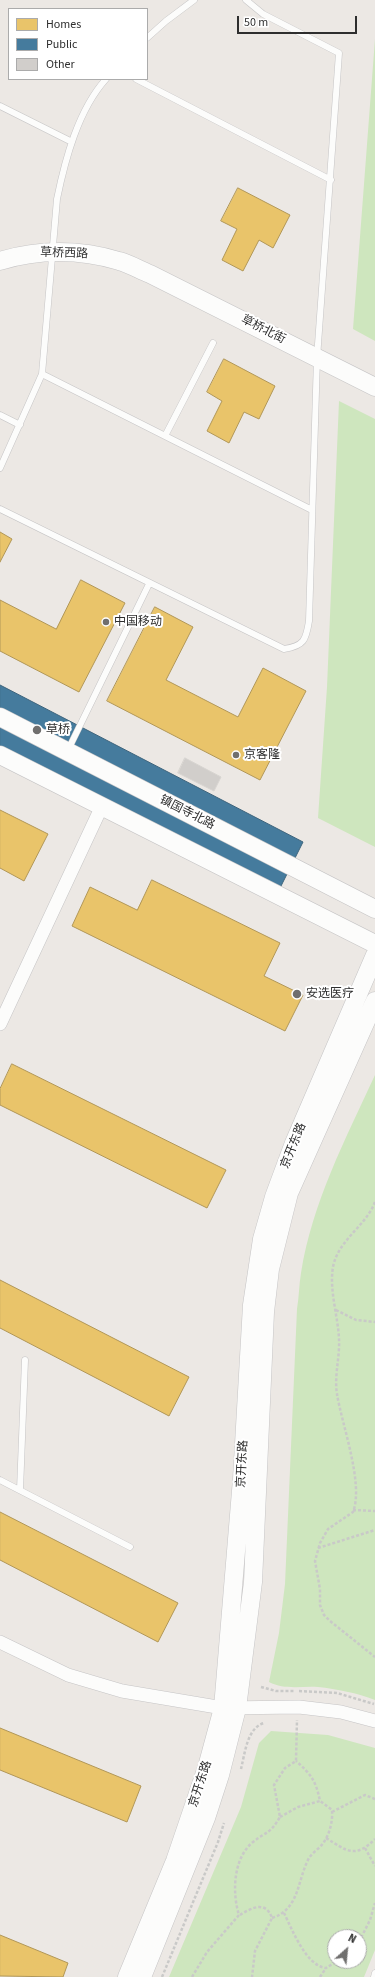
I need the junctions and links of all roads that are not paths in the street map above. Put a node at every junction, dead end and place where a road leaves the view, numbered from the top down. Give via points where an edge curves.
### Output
1 (194, 0) edge
2 (246, 0) edge
3 (148, 37) edge
4 (105, 80) edge
5 (138, 80) edge
6 (0, 106) edge
7 (72, 142) junction
8 (330, 180) junction
9 (53, 252) junction
10 (0, 261) edge
11 (150, 274) joint
12 (213, 343) dead end
13 (317, 358) junction
14 (42, 374) junction
15 (375, 387) edge
16 (0, 416) edge
17 (20, 425) junction
18 (165, 436) junction
19 (0, 468) edge
20 (0, 509) edge
21 (312, 510) junction
22 (149, 584) junction
23 (0, 717) edge
24 (67, 752) junction
25 (0, 755) edge
26 (101, 808) junction
27 (375, 909) edge
28 (375, 944) edge
29 (375, 955) edge
30 (375, 1001) edge
31 (0, 1024) edge
32 (25, 1360) dead end
33 (0, 1480) edge
34 (20, 1490) junction
35 (130, 1547) dead end
36 (0, 1642) edge
37 (230, 1708) junction
38 (375, 1721) edge
39 (375, 1974) edge
40 (127, 1977) edge
41 (142, 1977) edge
42 (374, 1977) edge

1 - 3 lane
2 - 8 lane via 263,14 339,53
4 - 7 lane via 88,106
5 - 8 lane
6 - 7 lane
7 - 9 lane via 57,199
8 - 13 lane
9 - 10 street, 草桥西路 via 23,254
9 - 11 street, 草桥西路 via 84,253 119,261
9 - 14 lane
11 - 13 street, 草桥北街
12 - 18 lane
13 - 15 street, 草桥北街
13 - 21 lane
14 - 17 lane
14 - 18 lane
16 - 17 lane
17 - 19 lane
18 - 21 lane
20 - 22 lane
21 - 22 lane via 309,621 306,636 294,648 284,649
22 - 24 lane
23 - 24 street, 镇国寺北路
24 - 27 street, 镇国寺北路
25 - 26 street
26 - 28 street
26 - 31 street
29 - 37 street, 京开东路 via 294,1143 274,1197 258,1258 252,1305
30 - 37 street, 京开东路 via 289,1193 270,1269 265,1312 253,1582
32 - 34 lane
33 - 34 lane
34 - 35 lane
36 - 37 street via 74,1677 122,1691
37 - 38 street via 299,1707 341,1712
37 - 40 street, 京开东路 via 175,1861
37 - 41 street, 京开东路 via 220,1775 206,1818
39 - 42 lane

